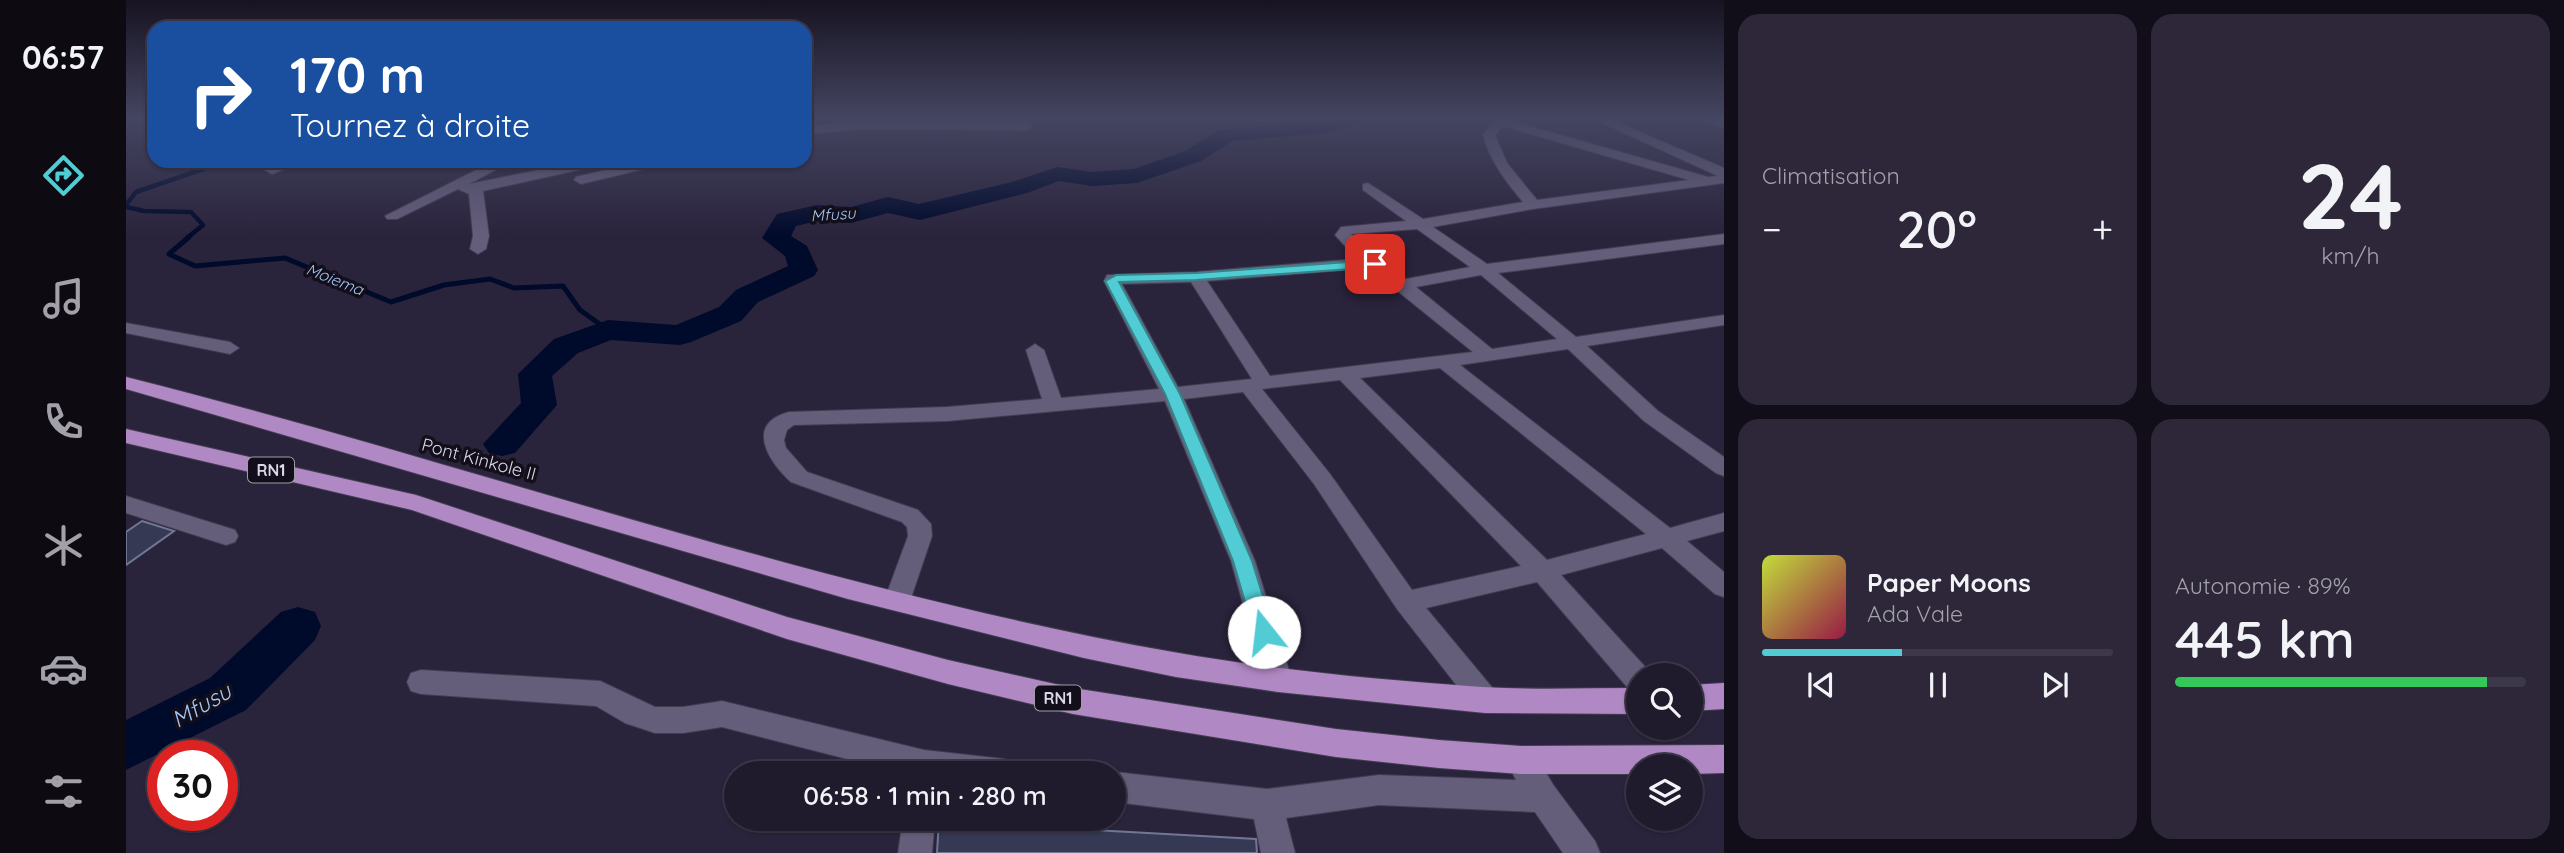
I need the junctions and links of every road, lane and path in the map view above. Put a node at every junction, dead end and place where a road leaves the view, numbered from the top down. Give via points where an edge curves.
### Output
1 (1498, 157) edge
2 (1627, 157) edge
3 (1687, 157) edge
4 (278, 168) edge
5 (490, 168) edge
6 (569, 168) edge
7 (631, 168) edge
8 (272, 170) dead end
9 (1724, 173) edge
10 (1724, 179) edge
11 (581, 180) dead end
12 (1708, 181) junction
13 (456, 184) junction
14 (1368, 187) dead end
15 (473, 189) junction
16 (1533, 205) junction
17 (392, 216) dead end
18 (1422, 224) junction
19 (1724, 239) edge
20 (478, 249) dead end
21 (1370, 263) junction
22 (1483, 269) junction
23 (1196, 276) junction
24 (1403, 285) junction
25 (1724, 320) edge
26 (126, 328) edge
27 (1571, 342) junction
28 (230, 348) dead end
29 (1035, 349) dead end
30 (1488, 355) junction
31 (1444, 362) junction
32 (1346, 375) junction
33 (126, 383) edge
34 (1257, 384) junction
35 (1172, 394) junction
36 (1054, 403) junction
37 (126, 436) edge
38 (1724, 468) edge
39 (126, 504) edge
40 (1724, 522) edge
41 (226, 536) dead end
42 (1667, 538) junction
43 (1542, 571) junction
44 (1724, 587) edge
45 (897, 601) junction
46 (1406, 602) junction
47 (1626, 665) edge
48 (1278, 680) junction
49 (421, 682) dead end
50 (1724, 696) edge
51 (1703, 697) edge
52 (1485, 700) junction
53 (1626, 701) edge
54 (1521, 760) junction
55 (1724, 760) edge
56 (898, 761) edge
57 (1126, 788) edge
58 (1542, 797) junction
59 (1267, 805) junction
60 (918, 831) edge
61 (915, 853) edge
62 (1278, 853) edge
63 (1583, 853) edge

1 - 16 street
2 - 12 street
3 - 9 street
4 - 8 street
5 - 13 street
6 - 15 street
7 - 11 street
10 - 12 street
12 - 16 street
13 - 15 street
13 - 17 street
14 - 18 street
15 - 20 street via 481,236
16 - 18 street
18 - 21 street via 1346,230 1343,235
18 - 22 street
19 - 22 street
21 - 23 street
21 - 24 street
22 - 24 street
22 - 27 street
23 - 34 street
23 - 35 street via 1112,281
24 - 30 street
25 - 27 street
26 - 28 street
27 - 30 street
27 - 38 street via 1651,416
29 - 36 street
30 - 31 street
31 - 32 street
31 - 42 street
32 - 34 street
32 - 43 street
33 - 45 highway, Pont Kinkole II / RN1
34 - 35 street
34 - 46 street
35 - 36 street
35 - 48 street via 1243,561
36 - 45 street via 947,414 789,419 778,425 772,437 774,447 799,477 910,516 919,524 920,536
37 - 54 highway, RN1 via 416,503 787,628 948,672 1060,698 1336,743
39 - 41 street
40 - 42 street
42 - 43 street
42 - 44 street
43 - 46 street
43 - 47 street
45 - 48 highway, RN1 via 1084,648
46 - 52 street
48 - 52 highway, RN1
49 - 56 street via 600,694 655,720 722,714 807,733
50 - 51 highway
52 - 53 highway, RN1
54 - 55 highway, RN1
54 - 58 street
57 - 59 street
58 - 59 street via 1379,790
58 - 63 street
59 - 62 street
60 - 61 street

